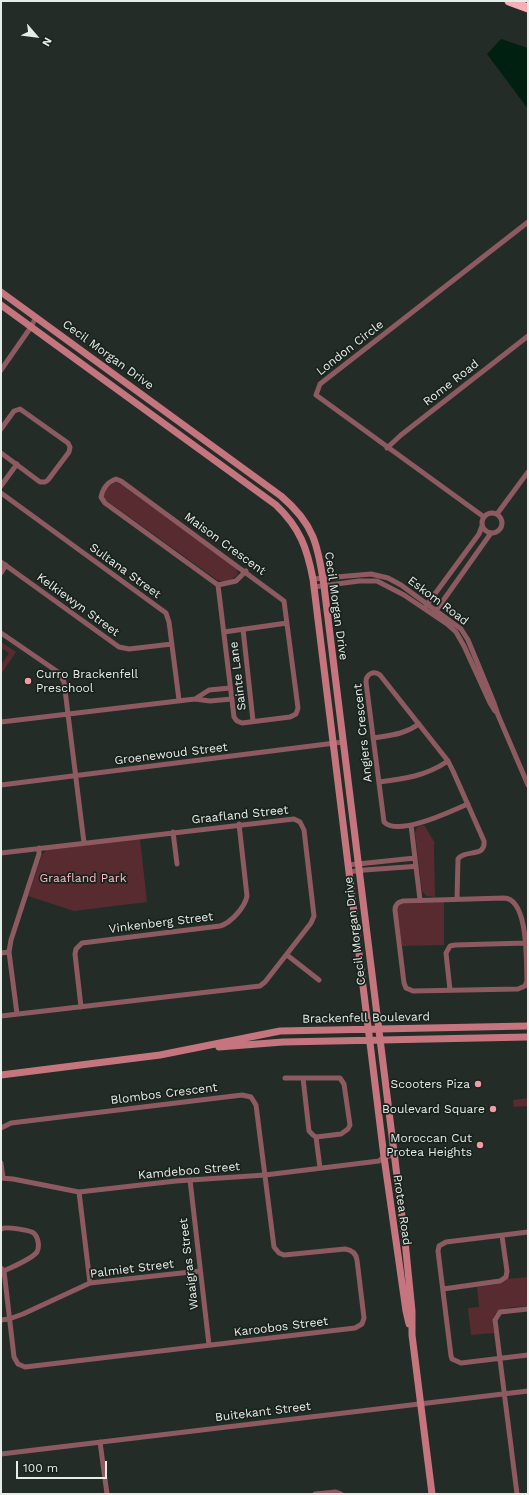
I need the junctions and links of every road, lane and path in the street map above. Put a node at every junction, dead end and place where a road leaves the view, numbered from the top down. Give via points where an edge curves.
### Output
1 (509, 1) edge
2 (528, 8) edge
3 (528, 222) edge
4 (1, 292) edge
5 (1, 305) edge
6 (36, 317) junction
7 (31, 327) junction
8 (528, 336) edge
9 (1, 370) edge
10 (1, 429) edge
11 (388, 448) junction
12 (1, 453) edge
13 (17, 464) junction
14 (528, 472) edge
15 (1, 486) edge
16 (1, 493) edge
17 (497, 514) junction
18 (484, 517) junction
19 (482, 526) junction
20 (491, 533) junction
21 (1, 562) edge
22 (6, 565) junction
23 (246, 571) junction
24 (1, 573) edge
25 (323, 582) junction
26 (313, 583) junction
27 (218, 585) junction
28 (426, 606) junction
29 (435, 612) junction
30 (287, 623) junction
31 (243, 629) junction
32 (224, 632) junction
33 (1, 633) edge
34 (172, 644) junction
35 (230, 688) junction
36 (195, 699) junction
37 (232, 699) junction
38 (179, 700) junction
39 (69, 714) junction
40 (253, 721) junction
41 (1, 722) edge
42 (418, 724) junction
43 (373, 738) junction
44 (343, 742) junction
45 (333, 744) junction
46 (448, 761) junction
47 (76, 776) junction
48 (379, 782) junction
49 (1, 785) edge
50 (528, 785) edge
51 (468, 804) junction
52 (239, 824) junction
53 (411, 825) junction
54 (173, 832) junction
55 (84, 843) junction
56 (39, 848) junction
57 (1, 852) edge
58 (415, 858) junction
59 (386, 861) junction
60 (177, 864) dead end
61 (416, 866) junction
62 (358, 867) junction
63 (348, 868) junction
64 (387, 869) junction
65 (457, 899) junction
66 (420, 900) junction
67 (526, 943) junction
68 (9, 952) junction
69 (1, 953) edge
70 (287, 955) junction
71 (319, 980) dead end
72 (450, 990) junction
73 (81, 1007) junction
74 (17, 1014) junction
75 (1, 1016) edge
76 (528, 1026) edge
77 (368, 1028) junction
78 (378, 1028) junction
79 (528, 1037) edge
80 (371, 1040) junction
81 (380, 1040) junction
82 (206, 1047) junction
83 (1, 1075) edge
84 (285, 1078) dead end
85 (303, 1078) junction
86 (1, 1128) edge
87 (316, 1137) junction
88 (394, 1155) junction
89 (383, 1161) junction
90 (1, 1163) edge
91 (396, 1163) junction
92 (320, 1168) junction
93 (265, 1175) junction
94 (2, 1178) edge
95 (190, 1180) junction
96 (79, 1192) junction
97 (1, 1229) edge
98 (528, 1232) edge
99 (502, 1236) junction
100 (3, 1270) edge
101 (200, 1271) junction
102 (90, 1283) junction
103 (443, 1288) junction
104 (528, 1309) edge
105 (9, 1319) junction
106 (1, 1320) edge
107 (412, 1335) junction
108 (209, 1346) junction
109 (528, 1355) edge
110 (500, 1358) junction
111 (528, 1391) edge
112 (505, 1394) junction
113 (420, 1404) junction
114 (100, 1442) junction
115 (1, 1454) edge
116 (107, 1494) edge
117 (315, 1494) edge
118 (341, 1494) edge
119 (432, 1494) edge
120 (517, 1494) edge

1 - 2 highway
3 - 11 street, London Circle via 318,387 317,396
4 - 6 street, Cecil Morgan Drive
5 - 7 street, Cecil Morgan Drive
6 - 7 street
6 - 25 street, Cecil Morgan Drive via 289,503 304,520 315,539
7 - 9 street
7 - 26 street, Cecil Morgan Drive via 276,505 290,519 300,536
8 - 11 street, Rome Road via 401,435
10 - 13 street via 14,411 20,409 70,446 69,452 45,482 40,482
11 - 18 street, London Circle
12 - 13 street
13 - 15 street
14 - 17 street
16 - 34 street, Sultana Street via 163,611 168,618
17 - 18 street via 488,513
17 - 20 street via 502,524 500,529
18 - 19 street
19 - 20 street
19 - 28 street via 479,534
20 - 29 street
21 - 22 street, Kelkiewyn Street
22 - 24 street
22 - 34 street, Kelkiewyn Street via 119,647 129,649
23 - 27 street via 236,581
23 - 27 street, Maison Crescent via 121,481 109,481 102,491 101,497 105,503
23 - 30 street, Maison Crescent via 284,600
25 - 26 street, Eskom Road
25 - 28 street, Eskom Road via 379,575 395,581
25 - 44 street, Cecil Morgan Drive
26 - 45 street, Cecil Morgan Drive
27 - 32 street, Maison Crescent
28 - 29 street, Eskom Road
29 - 50 street, Eskom Road via 460,638 498,715
30 - 31 street, Sainte Lane
30 - 40 street, Maison Crescent via 297,711 290,717
31 - 32 street, Sainte Lane
31 - 40 street, Sainte Lane
32 - 35 street, Maison Crescent
33 - 39 street via 58,672 66,687
34 - 38 street, Sultana Street
35 - 36 street via 209,690
35 - 37 street, Maison Crescent
36 - 37 street
36 - 38 street
37 - 40 street, Maison Crescent via 235,719 242,722
38 - 39 street
39 - 41 street
39 - 47 street
42 - 43 street via 411,730
42 - 43 street, Angiers Crescent via 380,675 373,672 366,679
42 - 46 street, Angiers Crescent
43 - 48 street, Angiers Crescent
44 - 45 street, Groenewoud Street
44 - 62 street, Cecil Morgan Drive
45 - 47 street, Groenewoud Street
45 - 63 street, Cecil Morgan Drive
46 - 48 street via 413,778
46 - 51 street, Angiers Crescent
47 - 49 street, Groenewoud Street
47 - 55 street
48 - 53 street, Angiers Crescent via 384,822 393,826
51 - 53 street, Angiers Crescent via 425,822
51 - 65 street, Angiers Crescent via 484,845 480,851 462,855 458,859
52 - 54 street, Graafland Street
52 - 70 street, Graafland Street via 291,818 303,827 314,916 312,923
52 - 73 street, Vinkenberg Street via 247,896 232,920 220,926 82,943 75,954
53 - 58 street
54 - 55 street, Graafland Street
54 - 60 street
55 - 56 street, Graafland Street
56 - 57 street, Graafland Street
56 - 68 street
58 - 59 street
58 - 61 street
59 - 62 street
59 - 64 street
61 - 64 street
61 - 66 street
62 - 63 street
62 - 64 street
62 - 78 street, Cecil Morgan Drive
63 - 77 street, Cecil Morgan Drive
65 - 66 street
65 - 67 street via 511,900 525,928
66 - 72 street via 400,901 395,908 404,986 413,991
67 - 72 street via 527,981 523,987
67 - 72 street via 450,946 446,953
68 - 69 street
68 - 74 street
70 - 71 street
70 - 73 street, Graafland Street via 265,982 257,987
73 - 74 street, Graafland Street
74 - 75 street, Graafland Street
76 - 78 street, Brackenfell Boulevard
77 - 78 street, Brackenfell Boulevard
77 - 80 street, Cecil Morgan Drive
77 - 82 street, Brackenfell Boulevard via 280,1031
78 - 81 street, Cecil Morgan Drive
79 - 81 street, Brackenfell Boulevard
80 - 81 street, Brackenfell Boulevard
80 - 82 street, Brackenfell Boulevard
80 - 89 street, Protea Road
81 - 88 street, Protea Road
82 - 83 street, Brackenfell Boulevard via 149,1057
84 - 85 street
85 - 87 street via 309,1131
85 - 87 street via 338,1077 344,1082 350,1125 348,1129 342,1134
86 - 93 street, Blombos Crescent via 11,1123 245,1095 251,1097 256,1105
87 - 92 street
88 - 89 street, Kamdeboo Street
88 - 91 street, Protea Road
89 - 91 street, Kamdeboo Street
89 - 92 street, Kamdeboo Street
89 - 107 street, Protea Road
90 - 94 street
91 - 107 street, Protea Road
92 - 93 street, Kamdeboo Street
93 - 95 street, Kamdeboo Street
93 - 108 street, Karoobos Street via 275,1249 284,1255 345,1249 352,1251 357,1260 363,1321 355,1328
94 - 96 street, Kamdeboo Street
95 - 96 street, Kamdeboo Street
95 - 101 street, Waaigras Street
96 - 102 street
97 - 100 street via 32,1232 37,1238 38,1247 33,1256
98 - 99 street
99 - 103 street via 507,1271 504,1279
99 - 103 street via 441,1244 438,1251
100 - 105 street, Karoobos Street
101 - 102 street, Palmiet Street
101 - 108 street, Waaigras Street
102 - 105 street, Palmiet Street
103 - 110 street via 452,1359 461,1363
104 - 110 street via 503,1311 496,1316
105 - 106 street, Palmiet Street
105 - 108 street, Karoobos Street via 15,1359 18,1364 25,1367
107 - 113 street, Protea Road
109 - 110 street
110 - 112 street
111 - 112 street, Buitekant Street
112 - 113 street, Buitekant Street
112 - 120 street
113 - 114 street, Buitekant Street
113 - 119 street, Protea Road
114 - 115 street, Buitekant Street
114 - 116 street
117 - 118 street

